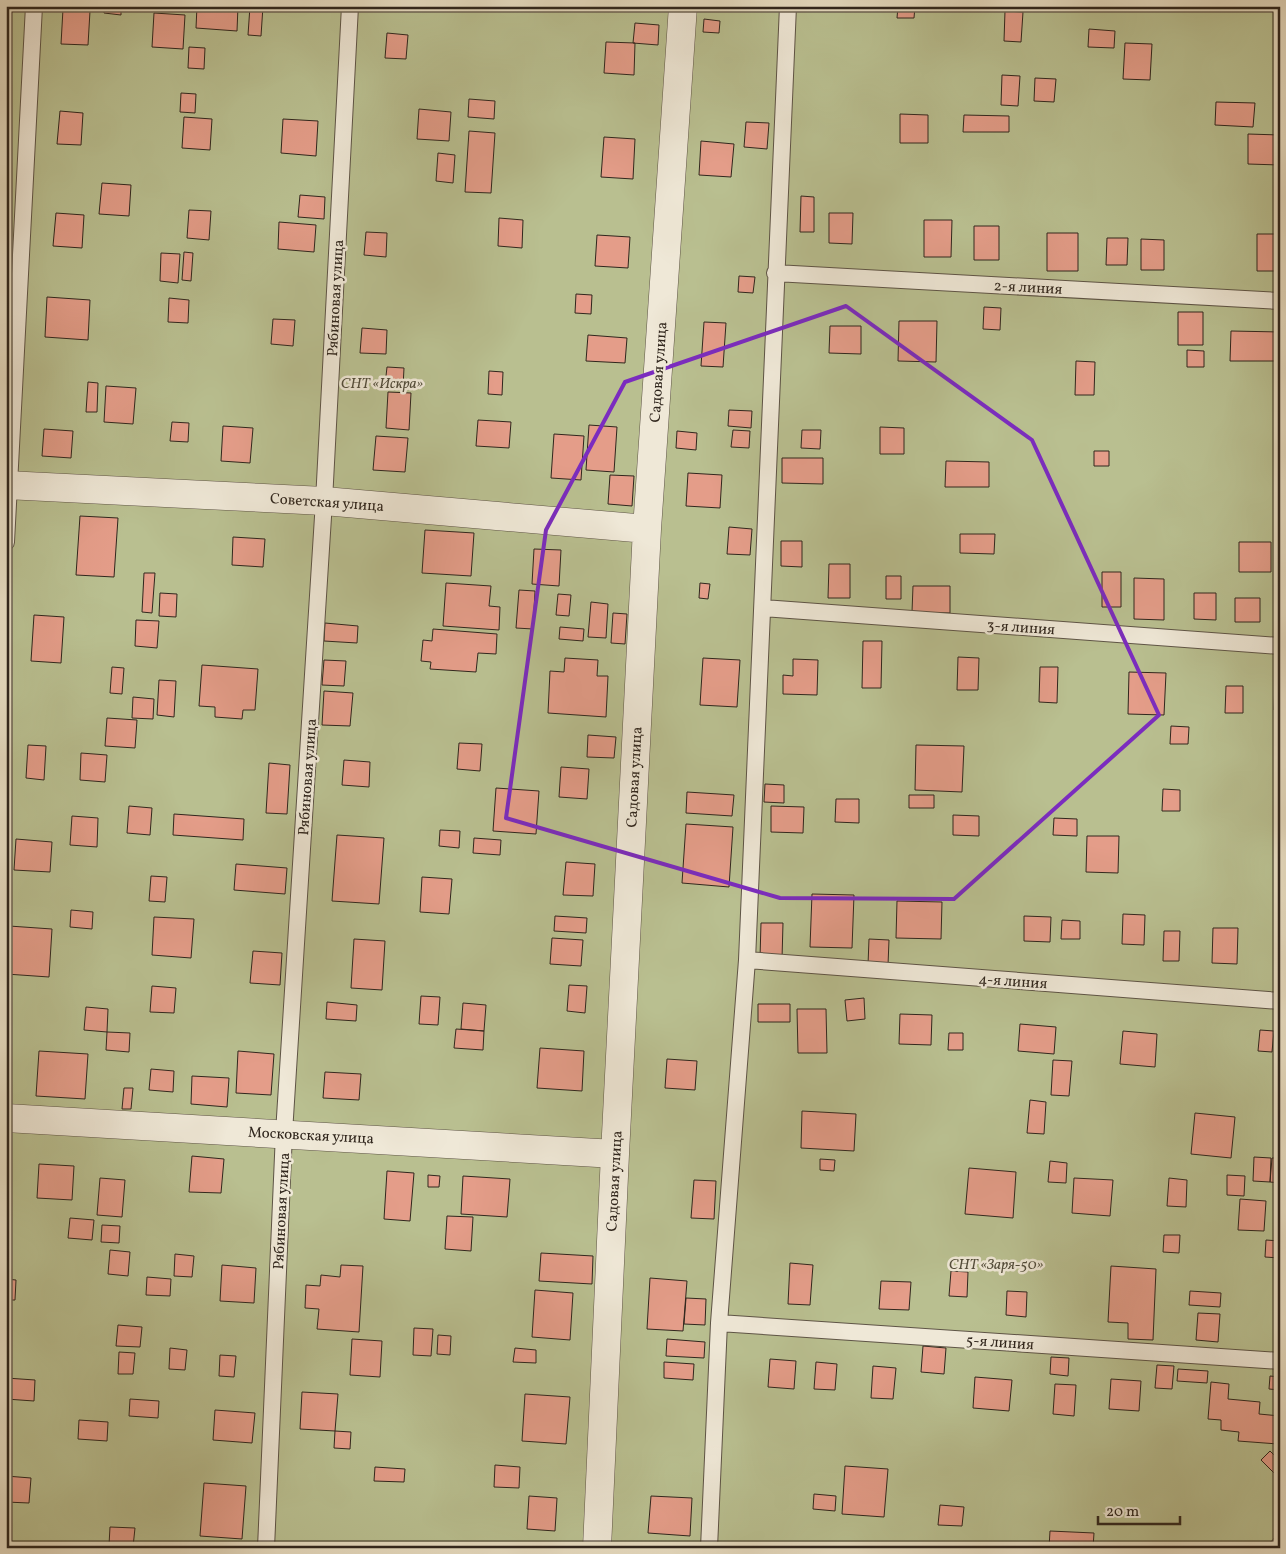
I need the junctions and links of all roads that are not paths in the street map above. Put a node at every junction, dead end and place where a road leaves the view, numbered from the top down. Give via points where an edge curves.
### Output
1 (34, 6) edge
2 (350, 6) edge
3 (683, 6) edge
4 (788, 6) edge
5 (776, 273) junction
6 (1280, 301) edge
7 (8, 485) edge
8 (324, 500) junction
9 (647, 528) junction
10 (6, 542) edge
11 (763, 608) junction
12 (1280, 646) edge
13 (747, 960) junction
14 (1280, 1001) edge
15 (6, 1118) edge
16 (284, 1133) junction
17 (615, 1154) junction
18 (719, 1323) junction
19 (1280, 1360) edge
20 (266, 1548) edge
21 (597, 1548) edge
22 (709, 1548) edge

1 - 7 lane
2 - 8 lane, Рябиновая улица
3 - 9 street, Садовая улица
4 - 5 lane
5 - 6 lane, 2-я линия
5 - 11 lane
7 - 8 street, Советская улица
7 - 10 lane
8 - 9 street, Советская улица
8 - 16 lane, Рябиновая улица
9 - 17 street, Садовая улица
11 - 12 lane, 3-я линия
11 - 13 lane
13 - 14 lane, 4-я линия
13 - 18 lane
15 - 16 street, Московская улица
16 - 17 street, Московская улица
16 - 20 lane, Рябиновая улица
17 - 21 street, Садовая улица
18 - 19 lane, 5-я линия
18 - 22 lane

